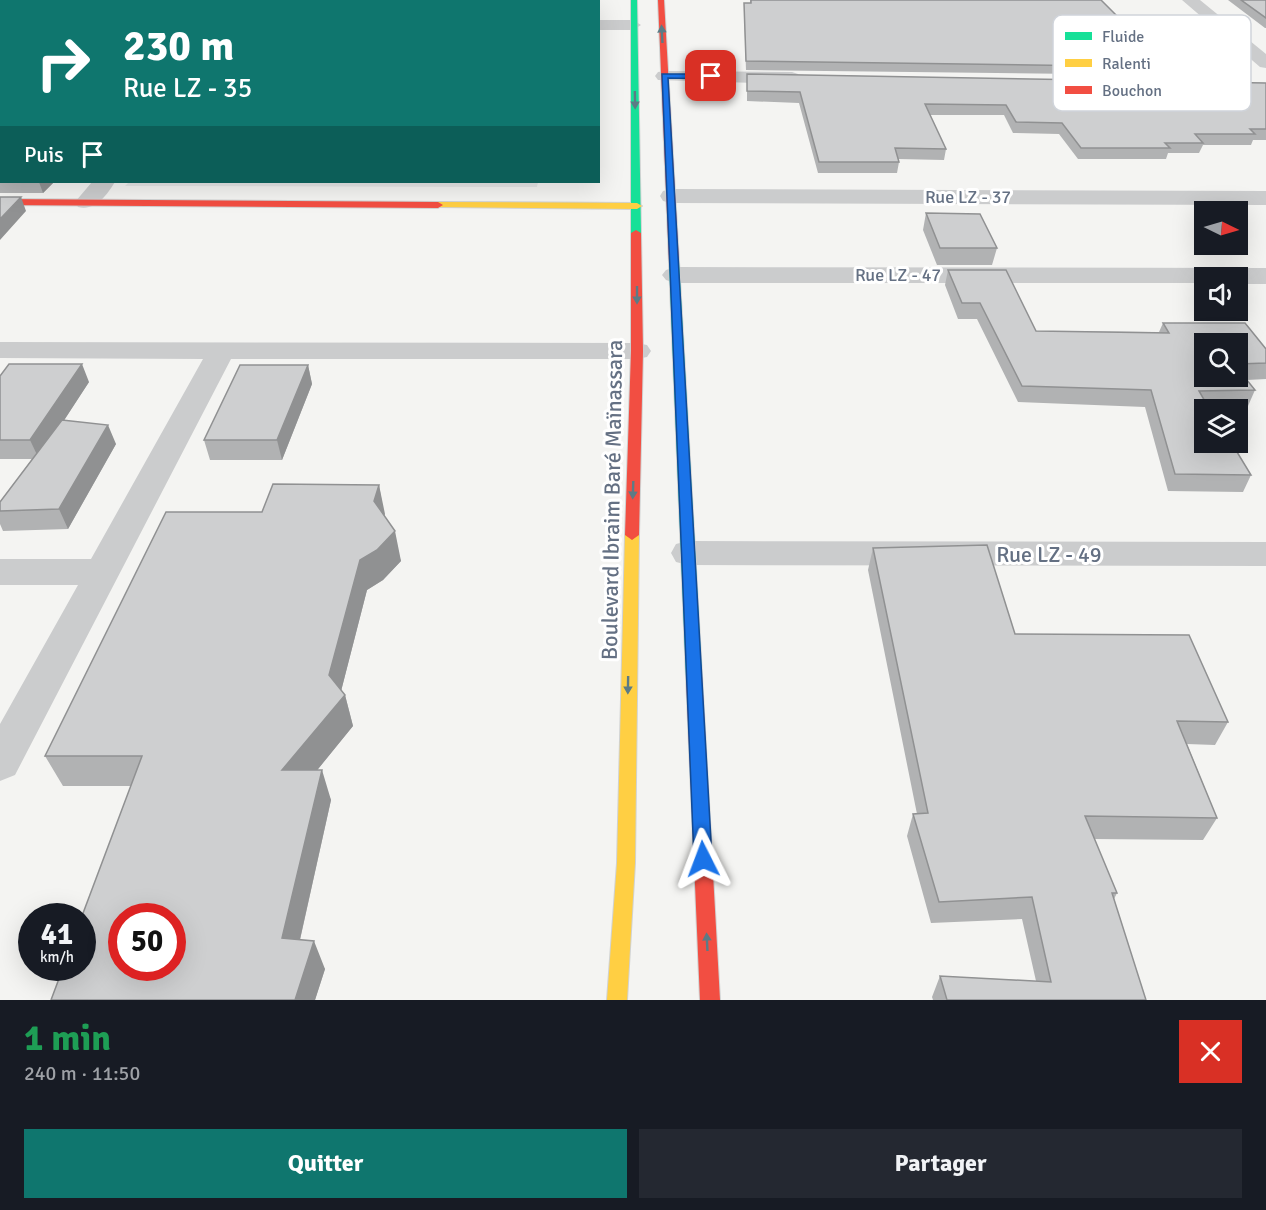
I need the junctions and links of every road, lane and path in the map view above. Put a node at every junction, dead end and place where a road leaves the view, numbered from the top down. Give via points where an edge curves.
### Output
1 (634, 0) edge
2 (661, 0) edge
3 (1190, 0) edge
4 (1208, 15) edge
5 (600, 26) edge
6 (633, 26) junction
7 (1251, 51) edge
8 (1266, 63) edge
9 (664, 76) junction
10 (806, 78) edge
11 (103, 183) edge
12 (671, 196) junction
13 (1266, 198) edge
14 (0, 202) edge
15 (86, 202) junction
16 (638, 206) junction
17 (675, 275) junction
18 (1266, 276) edge
19 (0, 350) edge
20 (222, 350) junction
21 (637, 351) junction
22 (688, 553) junction
23 (1266, 554) edge
24 (0, 572) edge
25 (101, 572) junction
26 (0, 763) edge
27 (617, 1000) edge
28 (710, 1000) edge

1 - 6 main road, Boulevard Ibraim Baré Maïnassara
9 -> 2 main road
3 - 4 street
5 - 6 street
6 -> 16 main road, Boulevard Ibraim Baré Maïnassara
7 - 8 street
9 - 10 street
9 - 12 main road
11 - 15 street
12 - 13 street, Rue LZ - 37
12 - 17 main road
14 - 15 main road
15 - 16 main road
16 -> 21 main road, Boulevard Ibraim Baré Maïnassara
17 - 18 street, Rue LZ - 47
17 - 22 main road
19 - 20 street
20 - 21 street
20 - 25 street
21 -> 27 main road, Boulevard Ibraim Baré Maïnassara via 626,864
22 - 23 street, Rue LZ - 49
28 -> 22 main road
24 - 25 street
25 - 26 street

